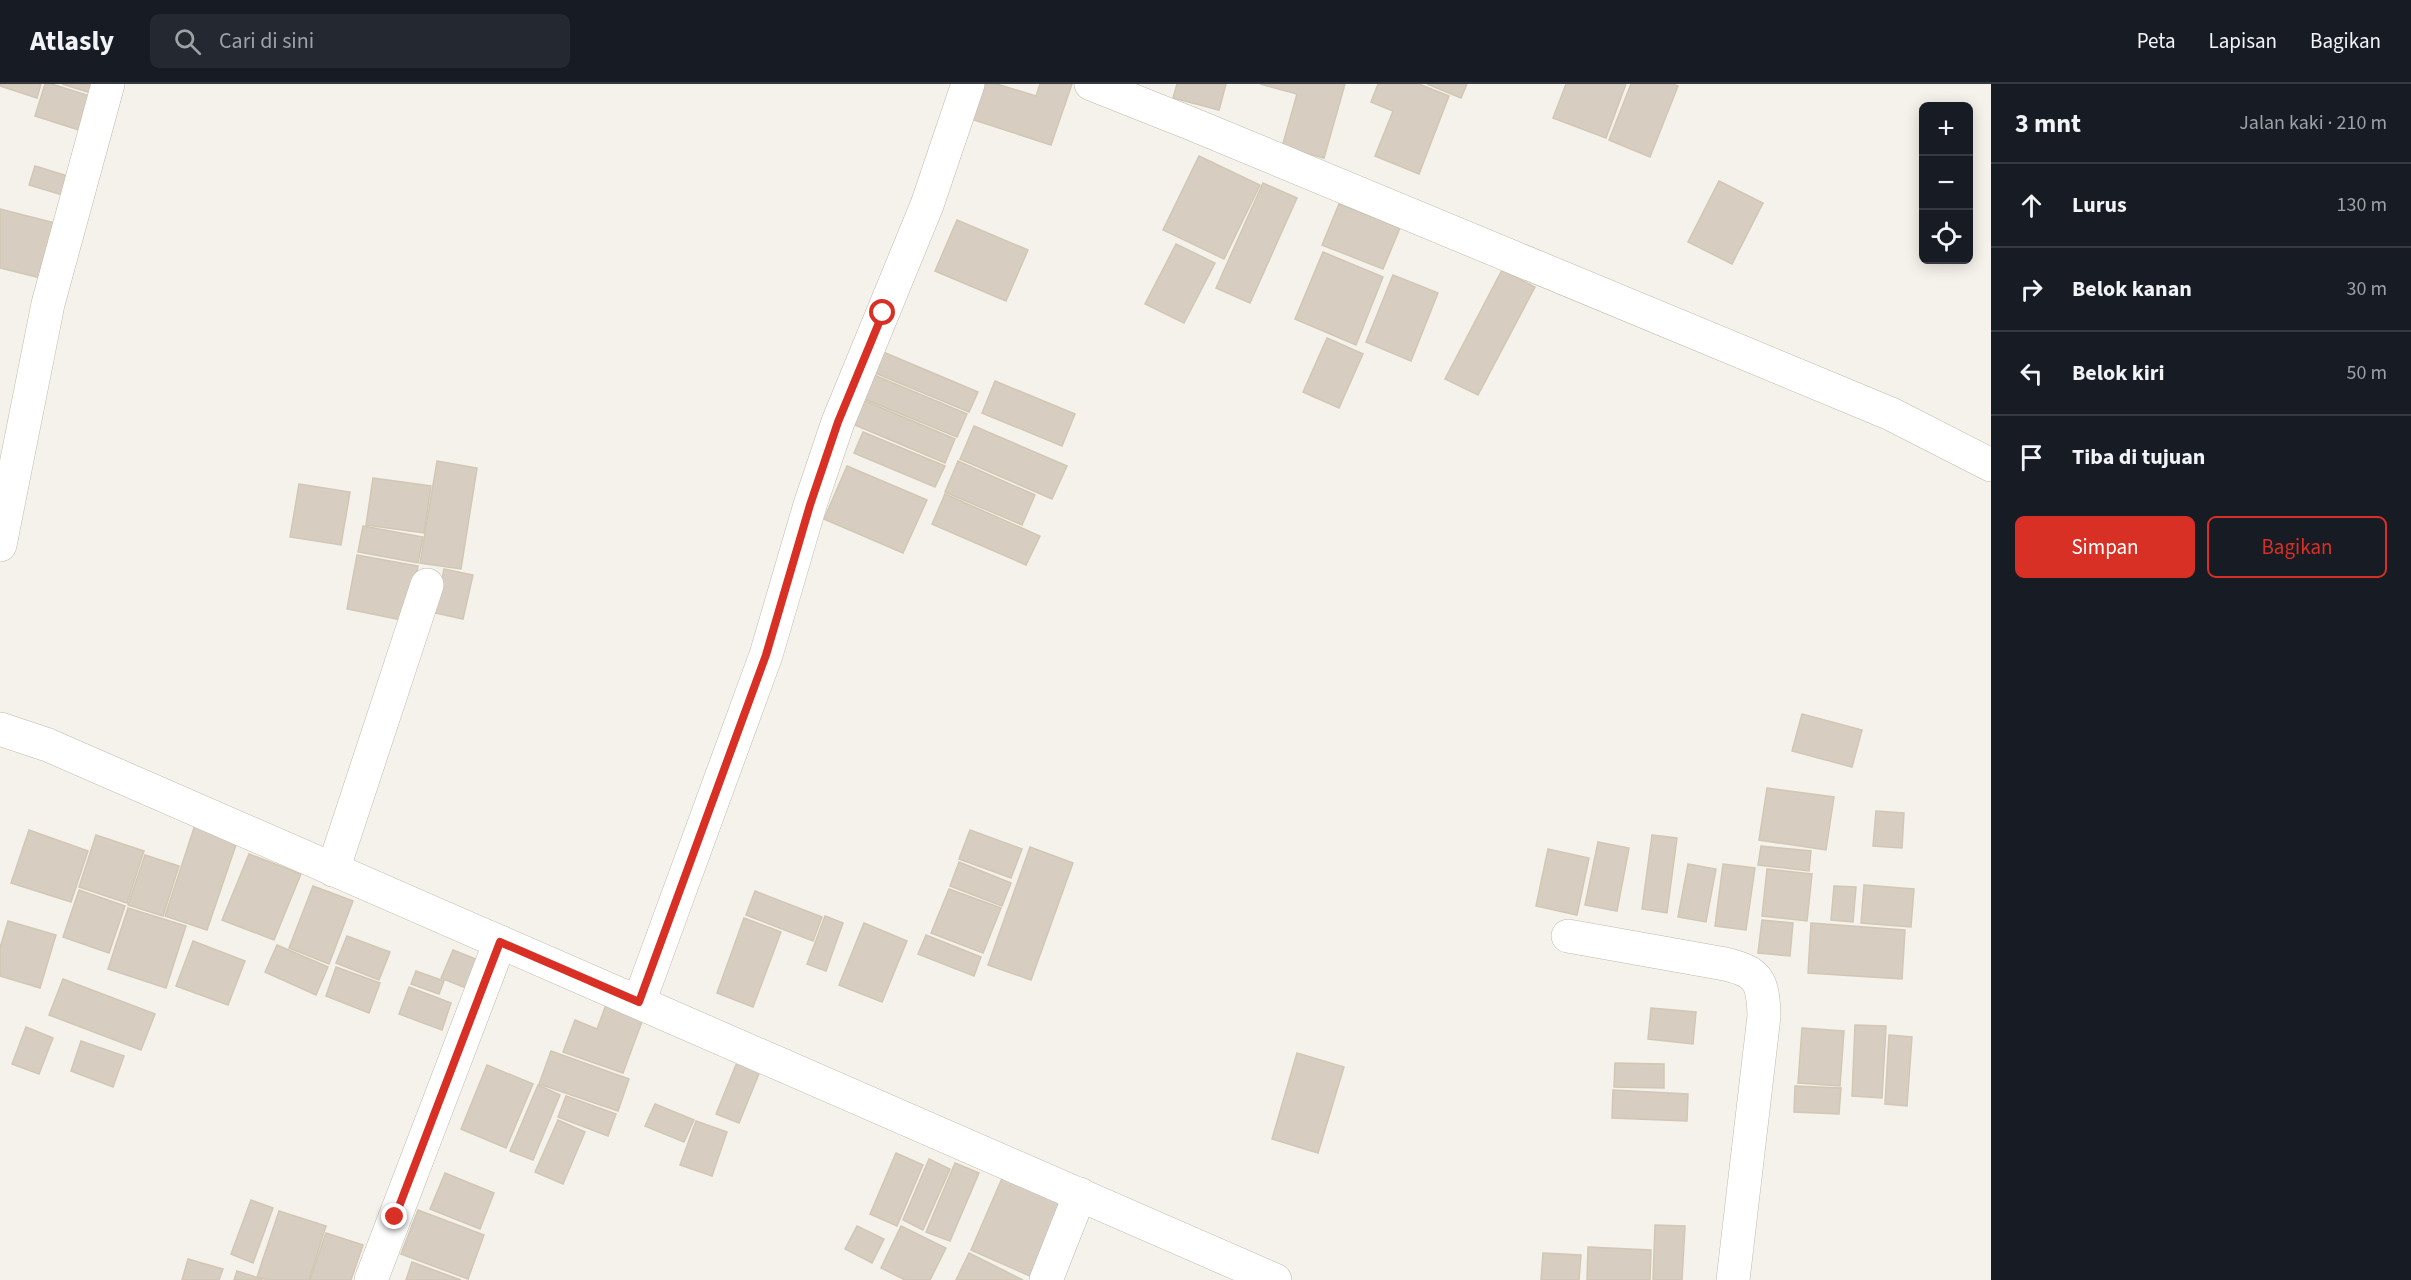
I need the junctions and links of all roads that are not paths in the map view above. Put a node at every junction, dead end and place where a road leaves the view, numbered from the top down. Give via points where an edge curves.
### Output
1 (108, 84) edge
2 (968, 84) edge
3 (1091, 84) edge
4 (1991, 465) edge
5 (0, 545) edge
6 (427, 585) dead end
7 (0, 729) edge
8 (333, 870) junction
9 (1568, 936) dead end
10 (500, 942) junction
11 (639, 1002) junction
12 (1080, 1194) junction
13 (370, 1280) edge
14 (1046, 1280) edge
15 (1275, 1280) edge
16 (1733, 1280) edge

1 - 5 street via 48,304
2 - 11 street via 927,205 838,422 766,655
3 - 4 street via 1891,414
6 - 8 street
7 - 8 street via 48,745
8 - 10 street
9 - 16 street via 1744,969 1759,980 1764,1016
10 - 11 street
10 - 13 street
11 - 12 street
12 - 14 street
12 - 15 street

